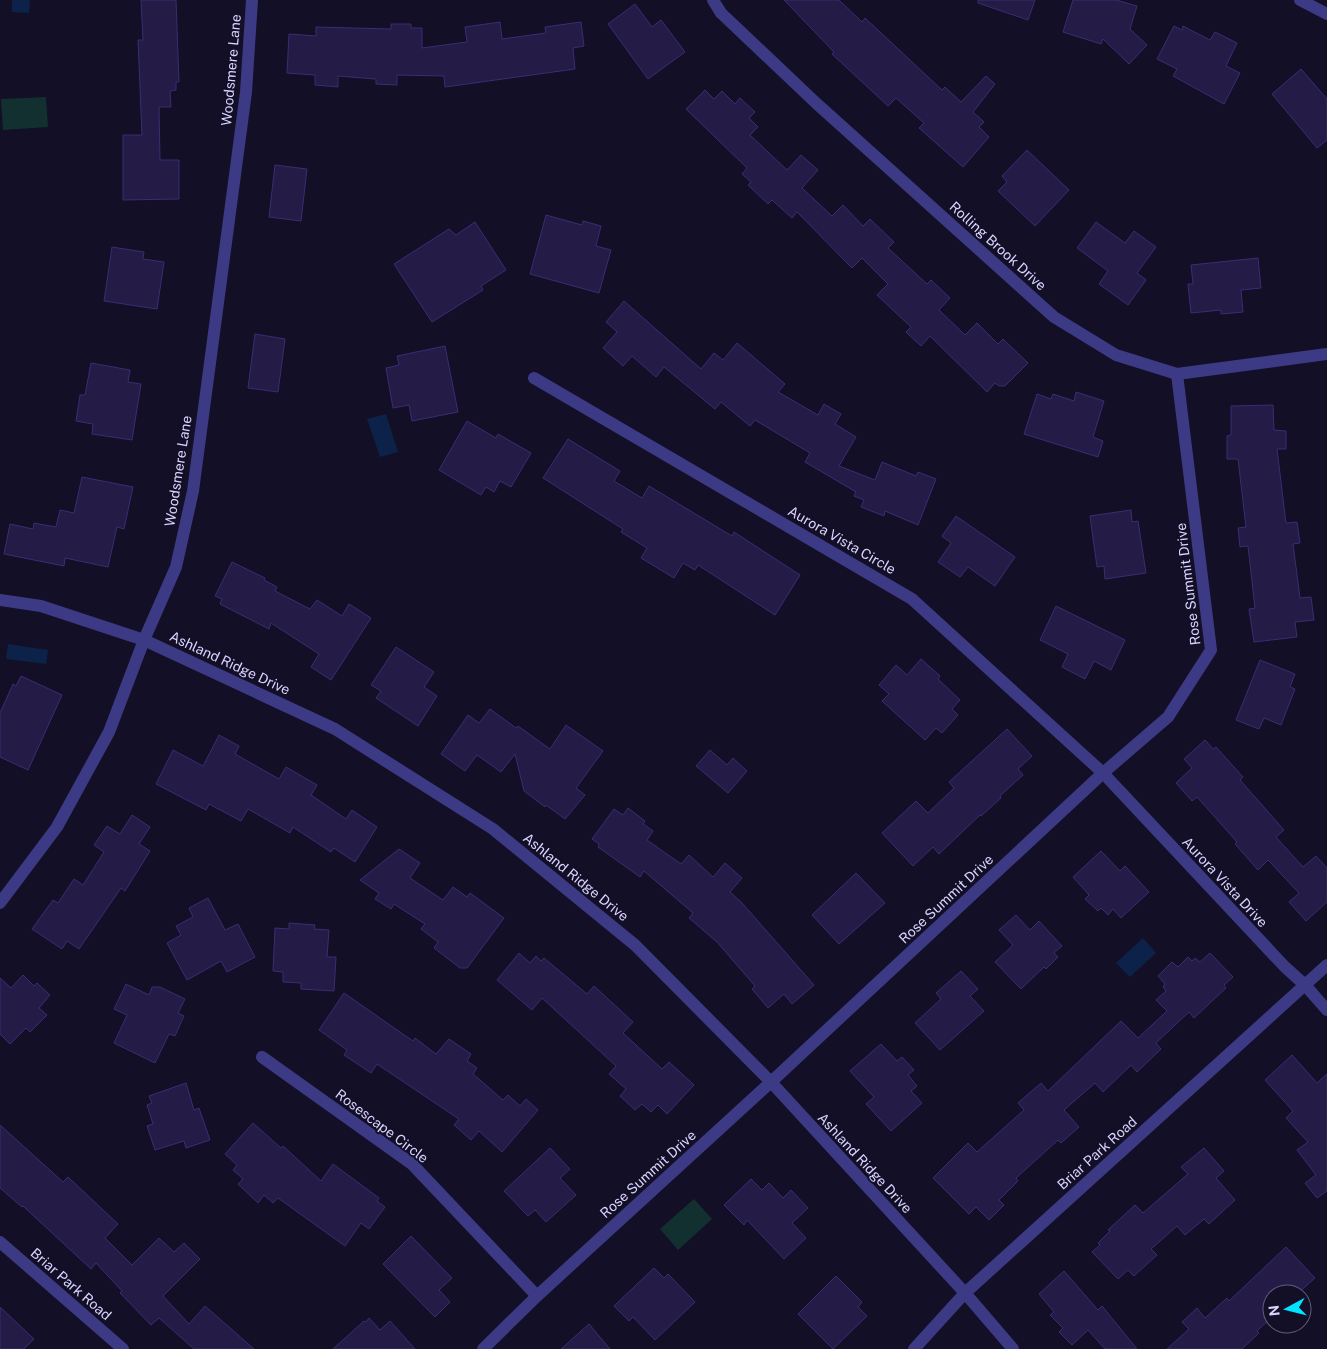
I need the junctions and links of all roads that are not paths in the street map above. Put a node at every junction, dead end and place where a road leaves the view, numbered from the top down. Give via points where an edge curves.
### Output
1 (252, 0) edge
2 (713, 0) edge
3 (1300, 0) edge
4 (1327, 14) edge
5 (1327, 354) edge
6 (1177, 374) junction
7 (534, 378) dead end
8 (0, 600) edge
9 (144, 640) junction
10 (1103, 773) junction
11 (0, 903) edge
12 (1327, 965) edge
13 (1305, 985) junction
14 (1327, 1010) edge
15 (262, 1057) dead end
16 (771, 1082) junction
17 (0, 1242) edge
18 (965, 1293) junction
19 (537, 1296) junction
20 (123, 1349) edge
21 (484, 1349) edge
22 (914, 1349) edge
23 (1013, 1349) edge

1 - 9 street, Woodsmere Lane via 246,92 193,491 176,567
2 - 6 street, Rolling Brook Drive via 721,12 809,96 1054,317 1116,355
3 - 4 street
5 - 6 street, Rolling Brook Drive
6 - 10 street, Rose Summit Drive via 1211,650 1168,717
7 - 10 street, Aurora Vista Circle via 912,599
8 - 9 street, Ashland Ridge Drive via 41,606
9 - 11 street, Woodsmere Lane via 109,732 57,827
9 - 16 street, Ashland Ridge Drive via 335,729 493,829 635,945
10 - 13 street, Aurora Vista Drive
10 - 16 street, Rose Summit Drive
12 - 13 street, Briar Park Road
13 - 14 street, Aurora Vista Drive
13 - 18 street, Briar Park Road
15 - 19 street, Rosescape Circle via 412,1164
16 - 18 street, Ashland Ridge Drive
16 - 19 street, Rose Summit Drive
17 - 20 street, Briar Park Road
18 - 22 street, Briar Park Road
18 - 23 street, Ashland Ridge Drive
19 - 21 street, Rose Summit Drive

